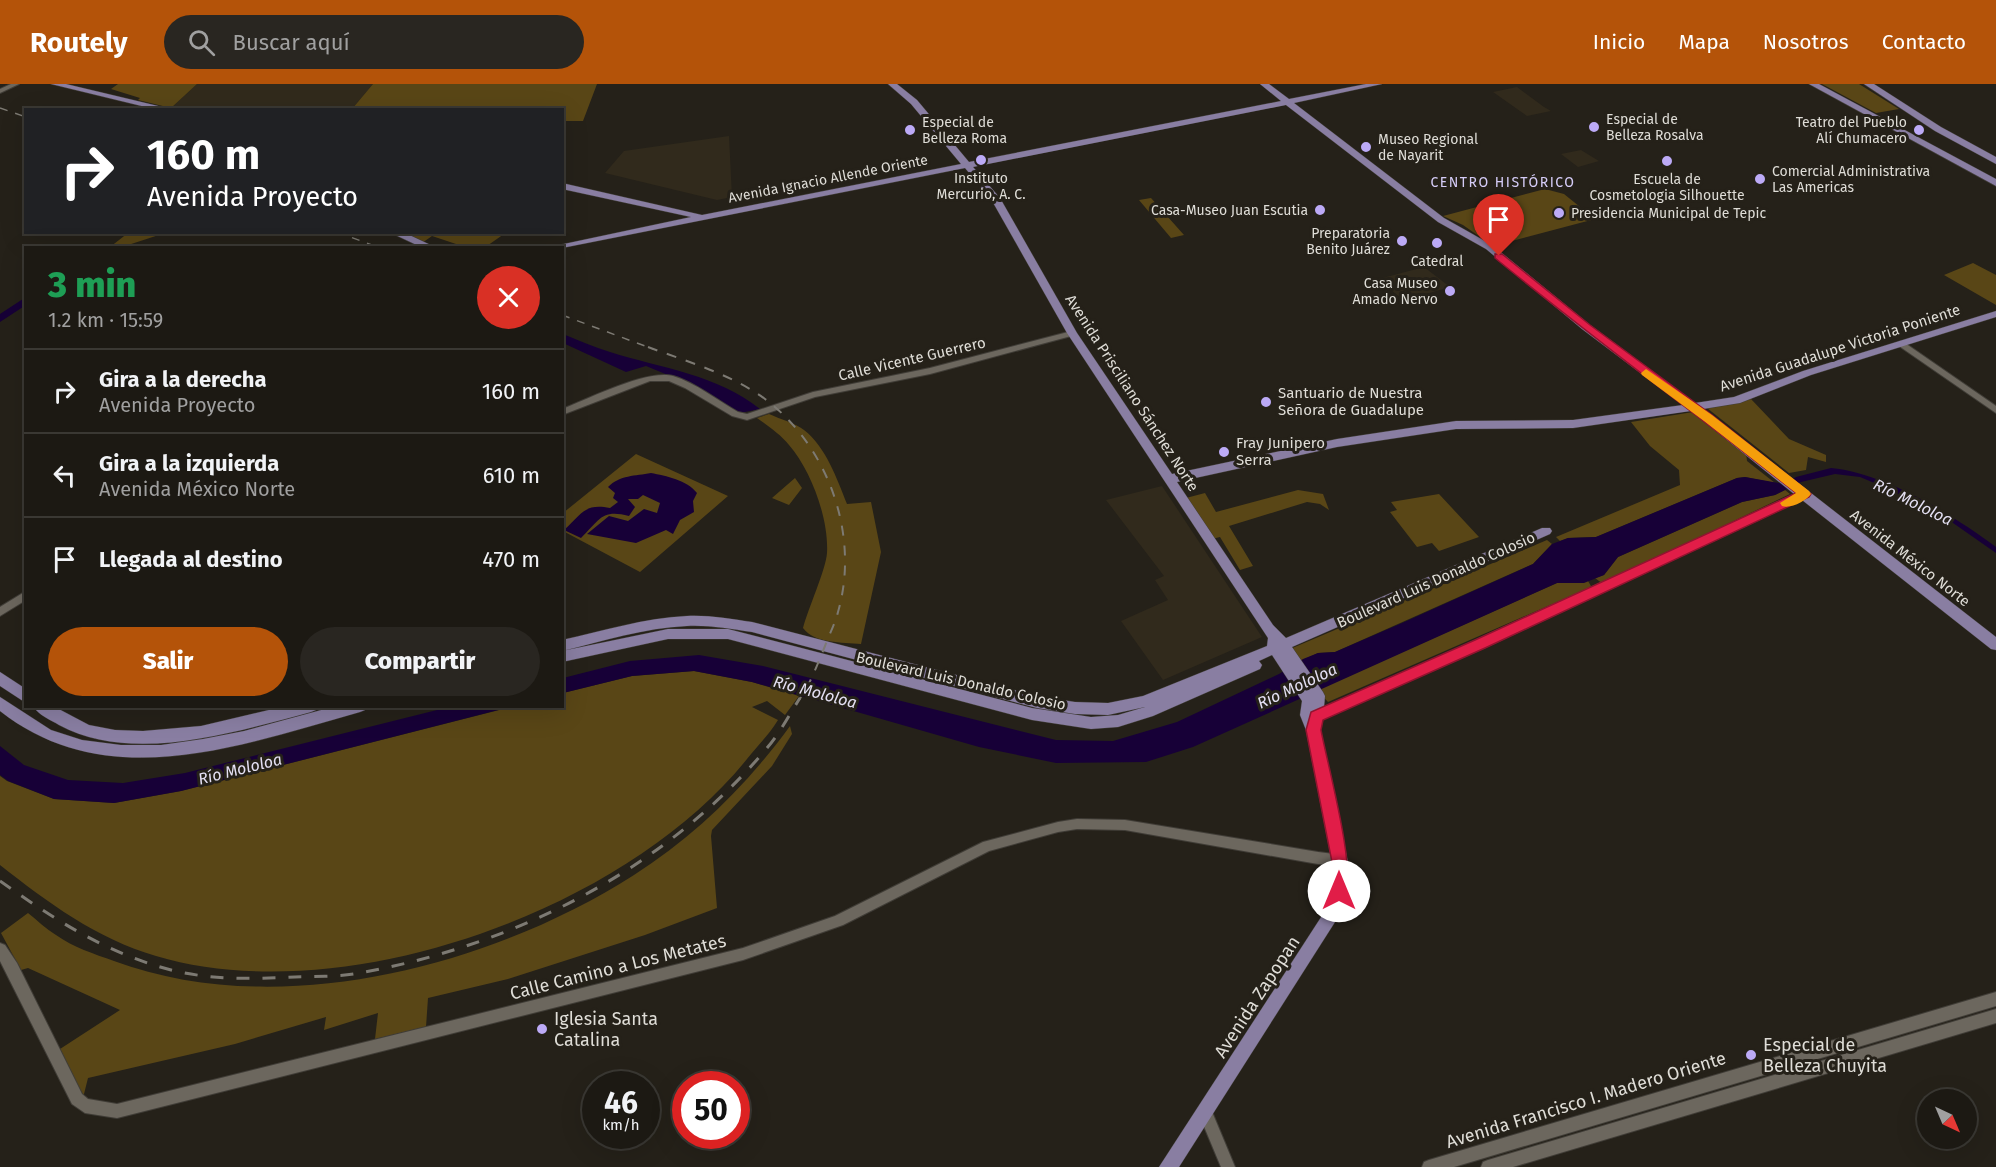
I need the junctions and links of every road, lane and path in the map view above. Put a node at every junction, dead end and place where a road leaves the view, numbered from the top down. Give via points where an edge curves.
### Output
1 (16, 84) edge
2 (54, 84) edge
3 (881, 84) edge
4 (891, 84) edge
5 (1264, 84) edge
6 (1378, 84) edge
7 (1813, 84) edge
8 (1818, 84) edge
9 (1868, 84) edge
10 (1873, 84) edge
11 (0, 91) edge
12 (1288, 102) junction
13 (162, 108) edge
14 (938, 132) junction
15 (1948, 133) junction
16 (1915, 140) junction
17 (1972, 147) junction
18 (1938, 153) junction
19 (1996, 161) edge
20 (966, 166) junction
21 (1996, 183) edge
22 (564, 186) edge
23 (706, 218) junction
24 (398, 234) edge
25 (427, 246) edge
26 (559, 246) edge
27 (1996, 314) edge
28 (1072, 333) junction
29 (1902, 344) junction
30 (1689, 408) junction
31 (1996, 410) edge
32 (564, 411) edge
33 (1168, 479) junction
34 (1802, 492) junction
35 (1546, 531) dead end
36 (24, 596) edge
37 (0, 612) edge
38 (1996, 637) edge
39 (1996, 645) edge
40 (1283, 651) junction
41 (566, 653) edge
42 (0, 678) edge
43 (24, 696) edge
44 (1168, 698) junction
45 (1314, 698) joint
46 (0, 703) edge
47 (43, 708) edge
48 (302, 708) edge
49 (352, 708) edge
50 (1312, 722) junction
51 (1338, 859) junction
52 (0, 949) edge
53 (1996, 999) edge
54 (1996, 1016) edge
55 (1205, 1112) junction
56 (1168, 1167) edge
57 (1228, 1167) edge
58 (1429, 1167) edge
59 (1488, 1167) edge

1 - 11 street
2 - 13 main road
3 - 14 main road
4 - 14 main road via 914,102
5 - 12 main road, Avenida México Norte
6 - 12 main road, Avenida Ignacio Allende Oriente
7 - 16 main road
8 - 16 main road
9 - 15 main road
10 - 15 main road
12 - 20 main road, Avenida Ignacio Allende Oriente
12 - 30 main road, Avenida México Norte via 1441,220 1488,248
14 - 20 main road, Avenida Prisciliano Sánchez Norte
15 - 17 main road
16 - 18 main road
17 - 18 main road
17 - 19 main road
18 - 21 main road
20 - 23 main road, Avenida Ignacio Allende Oriente
20 - 28 main road, Avenida Prisciliano Sánchez Norte via 995,198
22 - 23 main road
23 - 26 main road, Avenida Ignacio Allende Oriente
24 - 25 main road
27 - 29 main road, Avenida Guadalupe Victoria Poniente
28 - 32 street, Calle Vicente Guerrero via 741,416 685,384 661,376
28 - 33 main road, Avenida Prisciliano Sánchez Norte
29 - 30 main road, Avenida Guadalupe Victoria Poniente via 1736,400
29 - 31 street
30 - 33 main road, Avenida Guadalupe Victoria Poniente via 1573,424 1456,425 1337,444
30 - 34 main road, Avenida México Norte
33 - 40 main road, Avenida Prisciliano Sánchez Norte
34 - 38 main road, Avenida México Norte via 1849,523
34 - 39 main road, Avenida México Norte
34 - 50 main road
35 - 40 main road, Boulevard Luis Donaldo Colosio
36 - 37 street
40 - 44 main road, Boulevard Luis Donaldo Colosio
40 - 45 main road, Avenida Prisciliano Sánchez Norte
41 - 44 main road, Boulevard Luis Donaldo Colosio via 618,629 678,622 725,622 1022,698 1076,708 1108,709
41 - 44 main road, Boulevard Luis Donaldo Colosio via 668,634 728,633 1056,719 1118,721
42 - 43 main road
45 - 50 main road, Avenida Zapopan via 1306,709
46 - 49 main road via 60,740 122,751 168,750 231,739
47 - 48 main road via 91,732 131,737 173,736
50 - 51 main road, Avenida Zapopan
51 - 52 street, Calle Camino a Los Metates via 1112,824 1049,828 987,846 838,921 743,954 117,1111 85,1107 72,1092
51 - 55 main road, Avenida Zapopan via 1341,879 1334,911
53 - 58 street, Avenida Francisco I. Madero Oriente
54 - 59 street
55 - 56 main road, Avenida Zapopan
55 - 57 street

